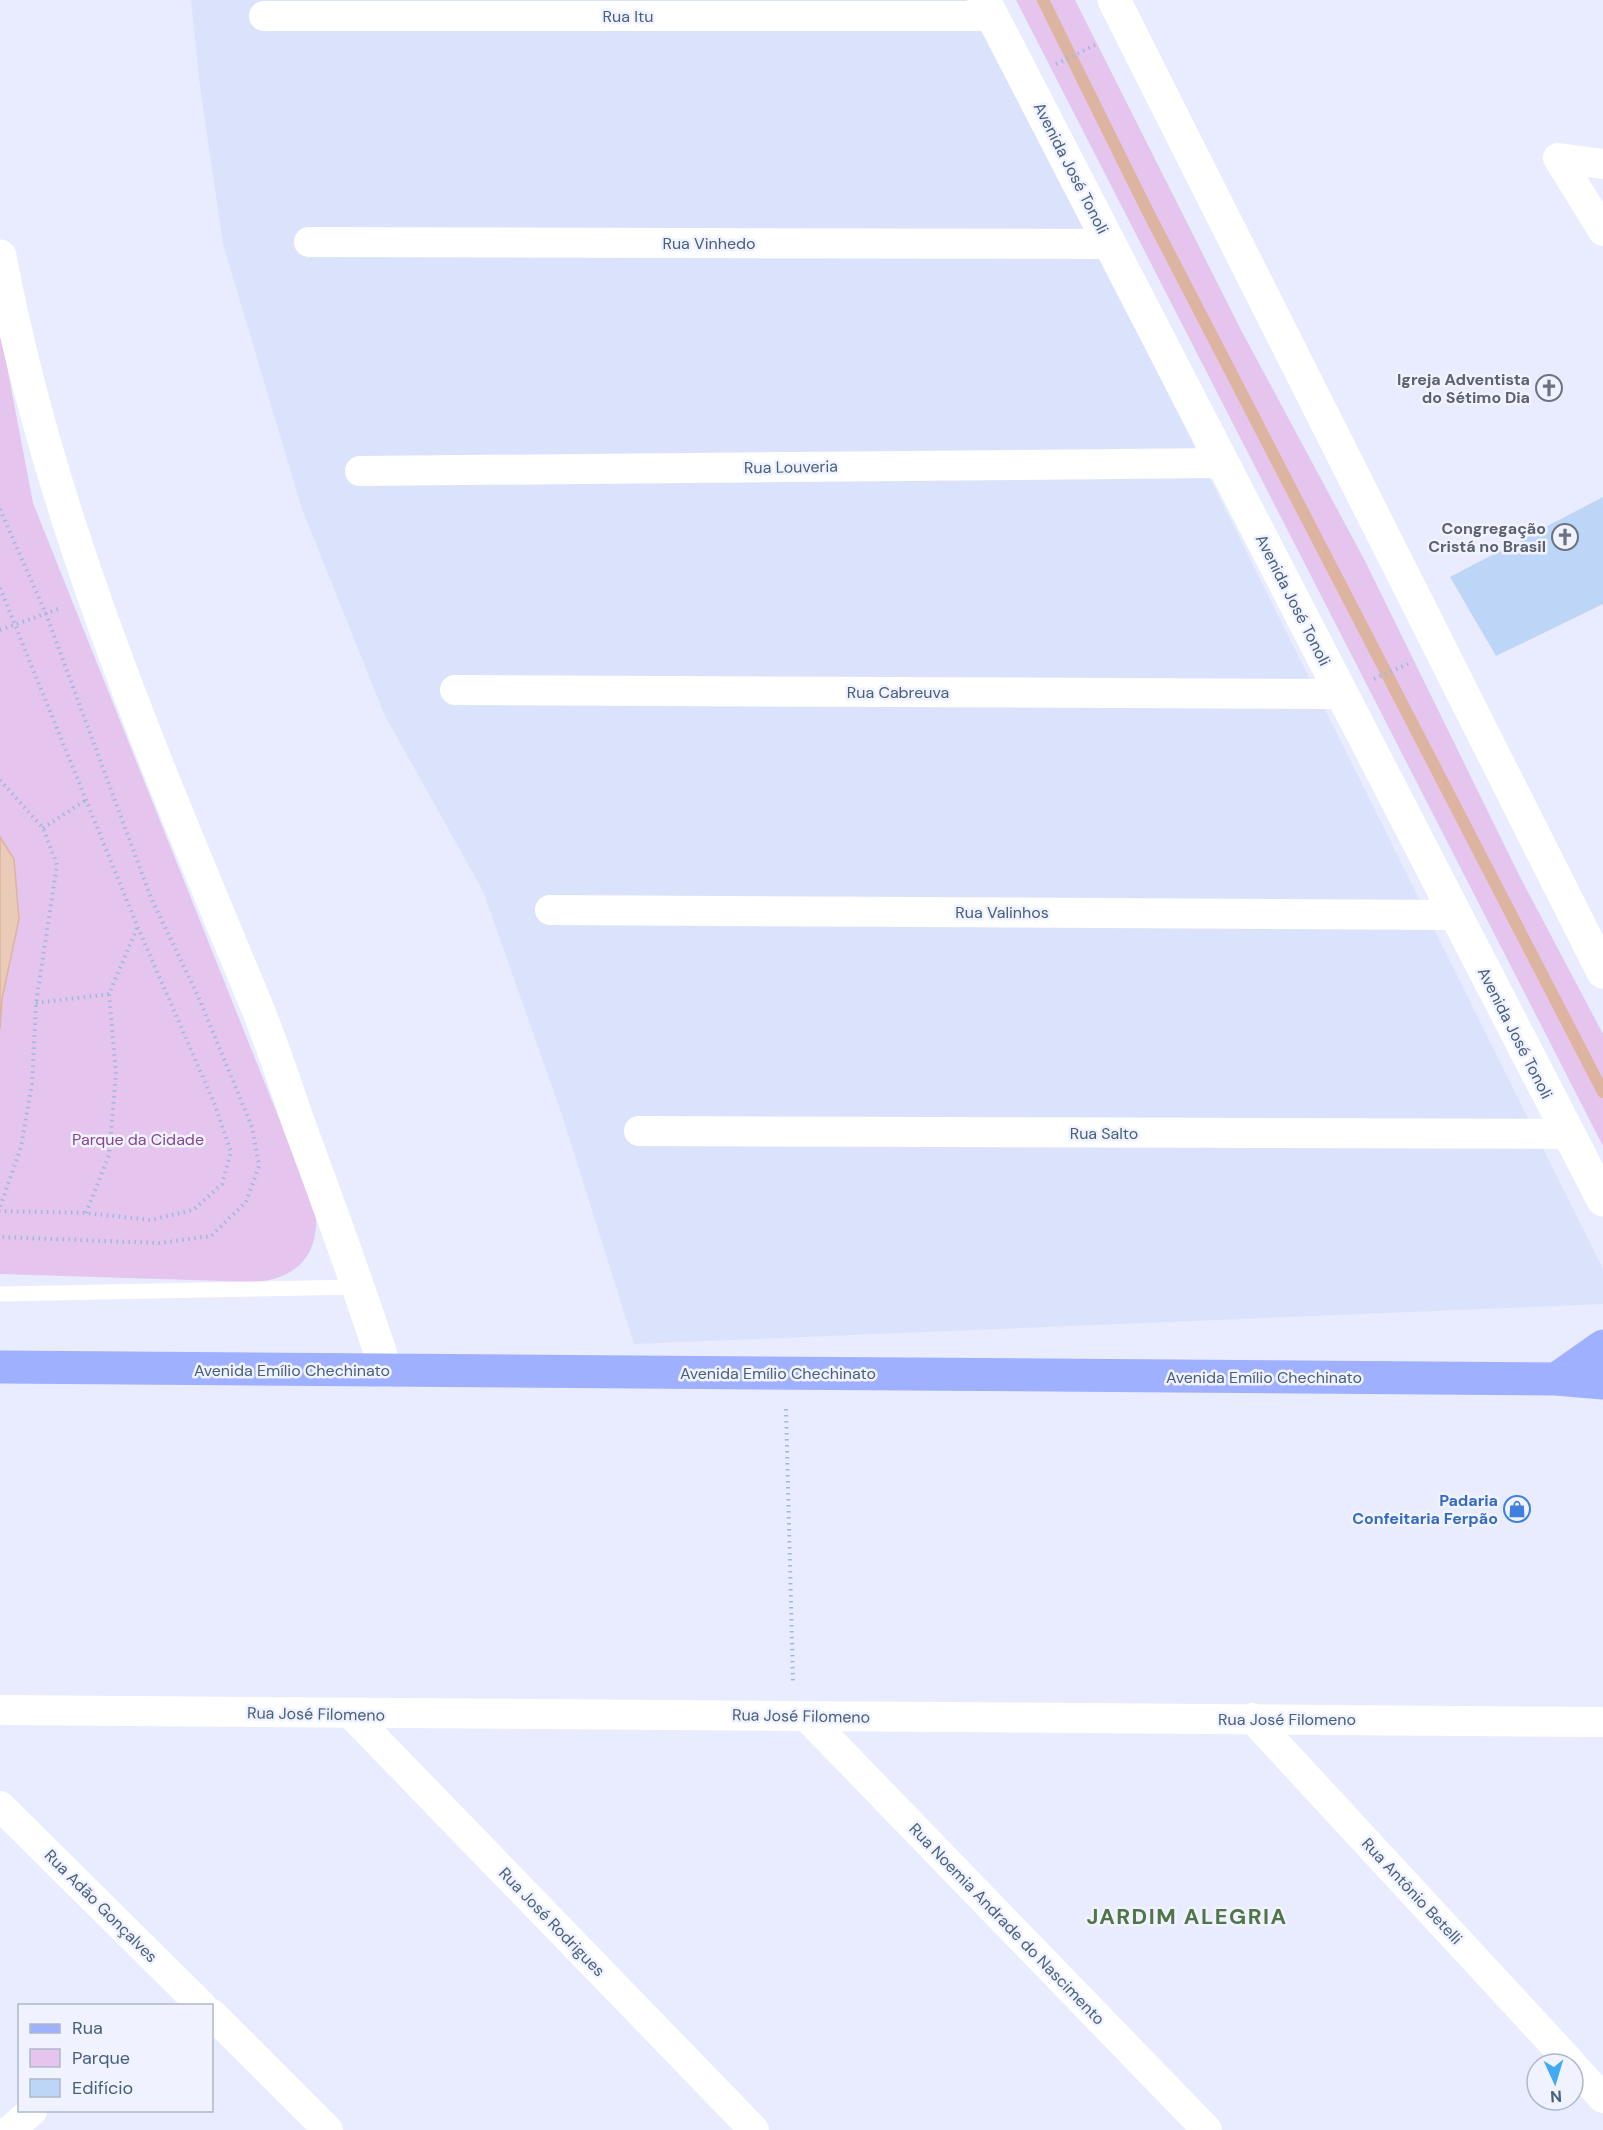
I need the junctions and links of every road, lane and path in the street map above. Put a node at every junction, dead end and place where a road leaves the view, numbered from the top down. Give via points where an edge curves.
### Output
1 (1114, 0) edge
2 (988, 8) edge
3 (264, 16) dead end
4 (1102, 42) dead end
5 (1050, 66) dead end
6 (1603, 164) edge
7 (1603, 231) edge
8 (309, 242) dead end
9 (1110, 244) junction
10 (0, 256) edge
11 (1222, 463) junction
12 (360, 471) dead end
13 (0, 509) edge
14 (0, 588) edge
15 (92, 596) junction
16 (46, 614) junction
17 (13, 626) junction
18 (0, 630) edge
19 (1411, 663) dead end
20 (1371, 681) dead end
21 (455, 690) dead end
22 (1341, 694) junction
23 (0, 780) edge
24 (86, 800) junction
25 (43, 828) junction
26 (550, 910) dead end
27 (1455, 915) junction
28 (138, 927) junction
29 (1603, 972) edge
30 (109, 994) junction
31 (36, 1002) junction
32 (639, 1131) dead end
33 (1568, 1134) junction
34 (1603, 1200) edge
35 (0, 1209) edge
36 (86, 1213) junction
37 (0, 1237) edge
38 (360, 1287) junction
39 (0, 1294) edge
40 (1603, 1346) edge
41 (0, 1366) edge
42 (1603, 1367) edge
43 (386, 1370) junction
44 (781, 1373) junction
45 (1556, 1379) junction
46 (1603, 1383) edge
47 (0, 1710) edge
48 (351, 1714) junction
49 (801, 1716) junction
50 (1251, 1719) junction
51 (1603, 1722) edge
52 (0, 1806) edge
53 (200, 2004) edge
54 (213, 2015) edge
55 (1560, 2052) edge
56 (1585, 2079) edge
57 (1603, 2098) edge
58 (328, 2130) edge
59 (754, 2130) edge
60 (1208, 2130) edge

1 - 29 main road
2 - 3 street, Rua Itu
2 - 9 main road, Avenida José Tonoli
4 - 5 path
6 - 7 street via 1558,159
8 - 9 street, Rua Vinhedo
9 - 11 main road, Avenida José Tonoli
10 - 15 main road via 18,349 55,484
11 - 12 street, Rua Louveria
11 - 22 main road, Avenida José Tonoli
13 - 16 path
14 - 17 path
15 - 16 path
15 - 38 main road via 253,996
16 - 17 path
16 - 37 path via 151,898 198,996 252,1127 259,1166 246,1202 211,1236 160,1243
17 - 18 path
17 - 24 path
19 - 20 path
21 - 22 street, Rua Cabreuva
22 - 27 main road, Avenida José Tonoli
23 - 25 path
24 - 25 path
24 - 28 path
25 - 31 path via 57,865
26 - 27 street, Rua Valinhos
27 - 33 main road, Avenida José Tonoli
28 - 30 path
28 - 36 path via 231,1152 222,1184 193,1210 151,1220
30 - 31 path
30 - 36 path via 116,1074 109,1155
31 - 35 path via 31,1095 21,1148
32 - 33 street, Rua Salto
33 - 34 main road, Avenida José Tonoli
35 - 36 path
38 - 39 lane
38 - 43 main road
40 - 45 main road
41 - 43 main road, Avenida Emílio Chechinato
42 - 45 main road, Avenida Emílio Chechinato
43 - 44 main road, Avenida Emílio Chechinato
44 - 45 main road, Avenida Emílio Chechinato
44 - 49 path via 786,1406
45 - 46 main road, Avenida Emílio Chechinato
47 - 48 street, Rua José Filomeno
48 - 49 street, Rua José Filomeno
48 - 59 street, Rua José Rodrigues
49 - 50 street, Rua José Filomeno
49 - 60 street, Rua Noemia Andrade do Nascimento
50 - 51 street, Rua José Filomeno
50 - 55 street, Rua Antônio Betelli
52 - 53 street, Rua Adão Gonçalves
54 - 58 street
56 - 57 street, Rua Antônio Betelli

